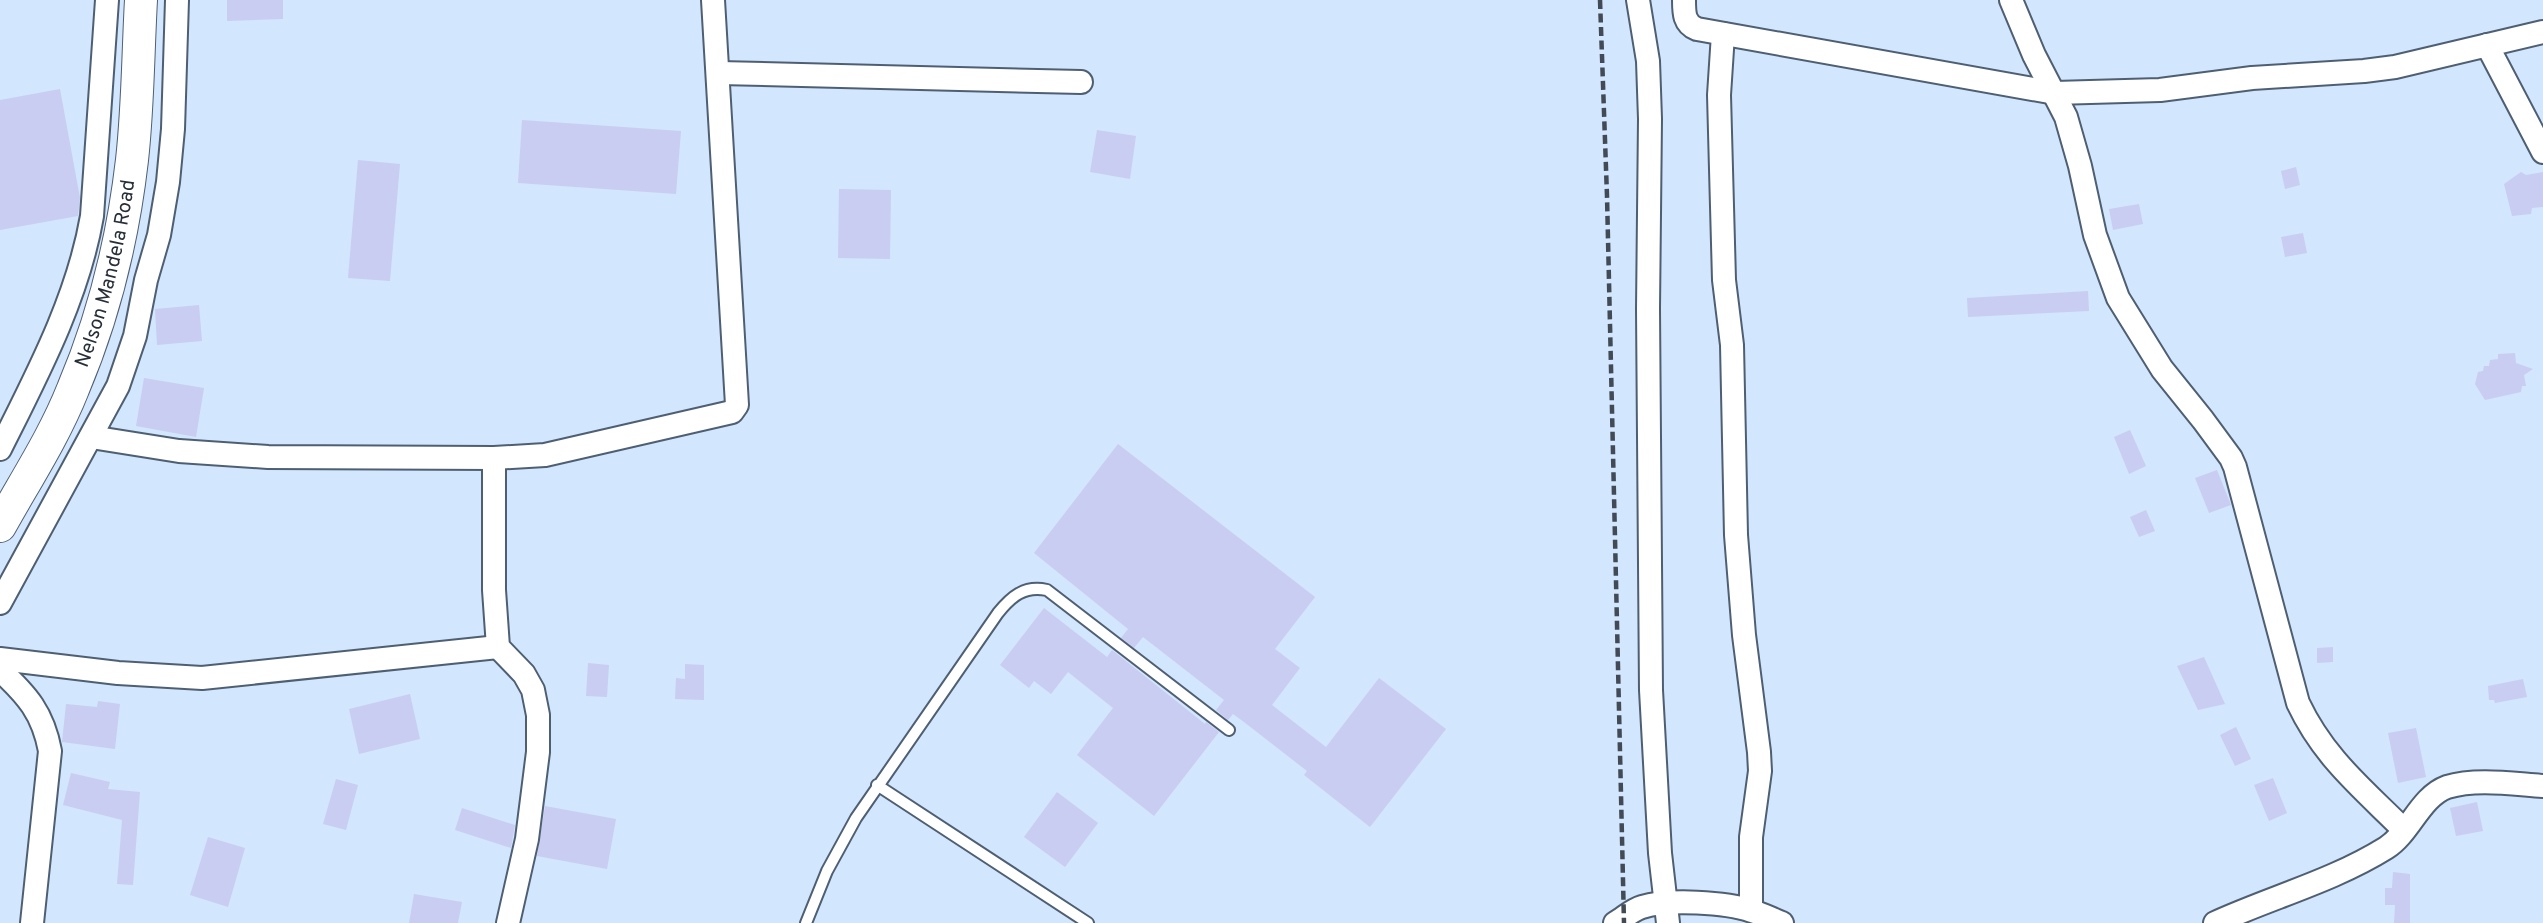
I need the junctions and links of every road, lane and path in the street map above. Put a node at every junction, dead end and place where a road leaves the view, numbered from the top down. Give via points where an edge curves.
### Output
1 (107, 0) edge
2 (141, 0) edge
3 (177, 0) edge
4 (713, 0) edge
5 (1638, 0) edge
6 (1684, 0) edge
7 (2011, 0) edge
8 (2543, 32) edge
9 (1724, 34) junction
10 (2487, 45) junction
11 (719, 73) junction
12 (1081, 81) dead end
13 (2055, 93) junction
14 (2543, 152) edge
15 (7, 421) edge
16 (91, 437) junction
17 (0, 448) edge
18 (494, 458) junction
19 (0, 526) edge
20 (0, 603) edge
21 (498, 646) junction
22 (0, 659) edge
23 (0, 670) edge
24 (1229, 730) dead end
25 (877, 785) junction
26 (2543, 786) edge
27 (2404, 830) junction
28 (1668, 913) edge
29 (1752, 916) edge
30 (32, 923) edge
31 (508, 923) edge
32 (806, 923) edge
33 (1088, 923) edge
34 (1615, 923) edge
35 (1782, 923) edge
36 (2215, 923) edge

1 - 15 street via 88,242 59,325
2 - 19 main road, Nelson Mandela Road via 132,158 113,268 73,391
3 - 16 street via 173,129 161,225 135,336 118,386
4 - 11 street
5 - 28 street via 1648,61 1650,119 1651,690 1660,853
6 - 9 street via 1690,26
7 - 13 street
8 - 10 street
9 - 13 street
9 - 29 street via 1719,95 1724,280 1732,345 1738,557 1760,771 1751,837
10 - 13 street via 2364,71 2252,78 2160,90
10 - 14 street
11 - 12 street
11 - 18 street via 735,409 545,455
13 - 27 street via 2073,140 2094,235 2118,298 2162,369 2235,467 2298,703 2326,751
15 - 17 street
16 - 18 street via 180,451 268,457
16 - 20 street
18 - 21 street
21 - 22 street via 202,678
21 - 31 street via 529,682 538,715 538,752 527,839
23 - 30 street via 31,702 47,733 50,751
24 - 25 lane via 1047,590 1032,588 1012,597 998,613
25 - 32 lane via 827,871
25 - 33 lane
26 - 27 street via 2473,784 2447,788 2432,797
27 - 36 street via 2389,846 2317,883
28 - 29 street via 1731,906
28 - 34 street via 1643,907
29 - 35 street

